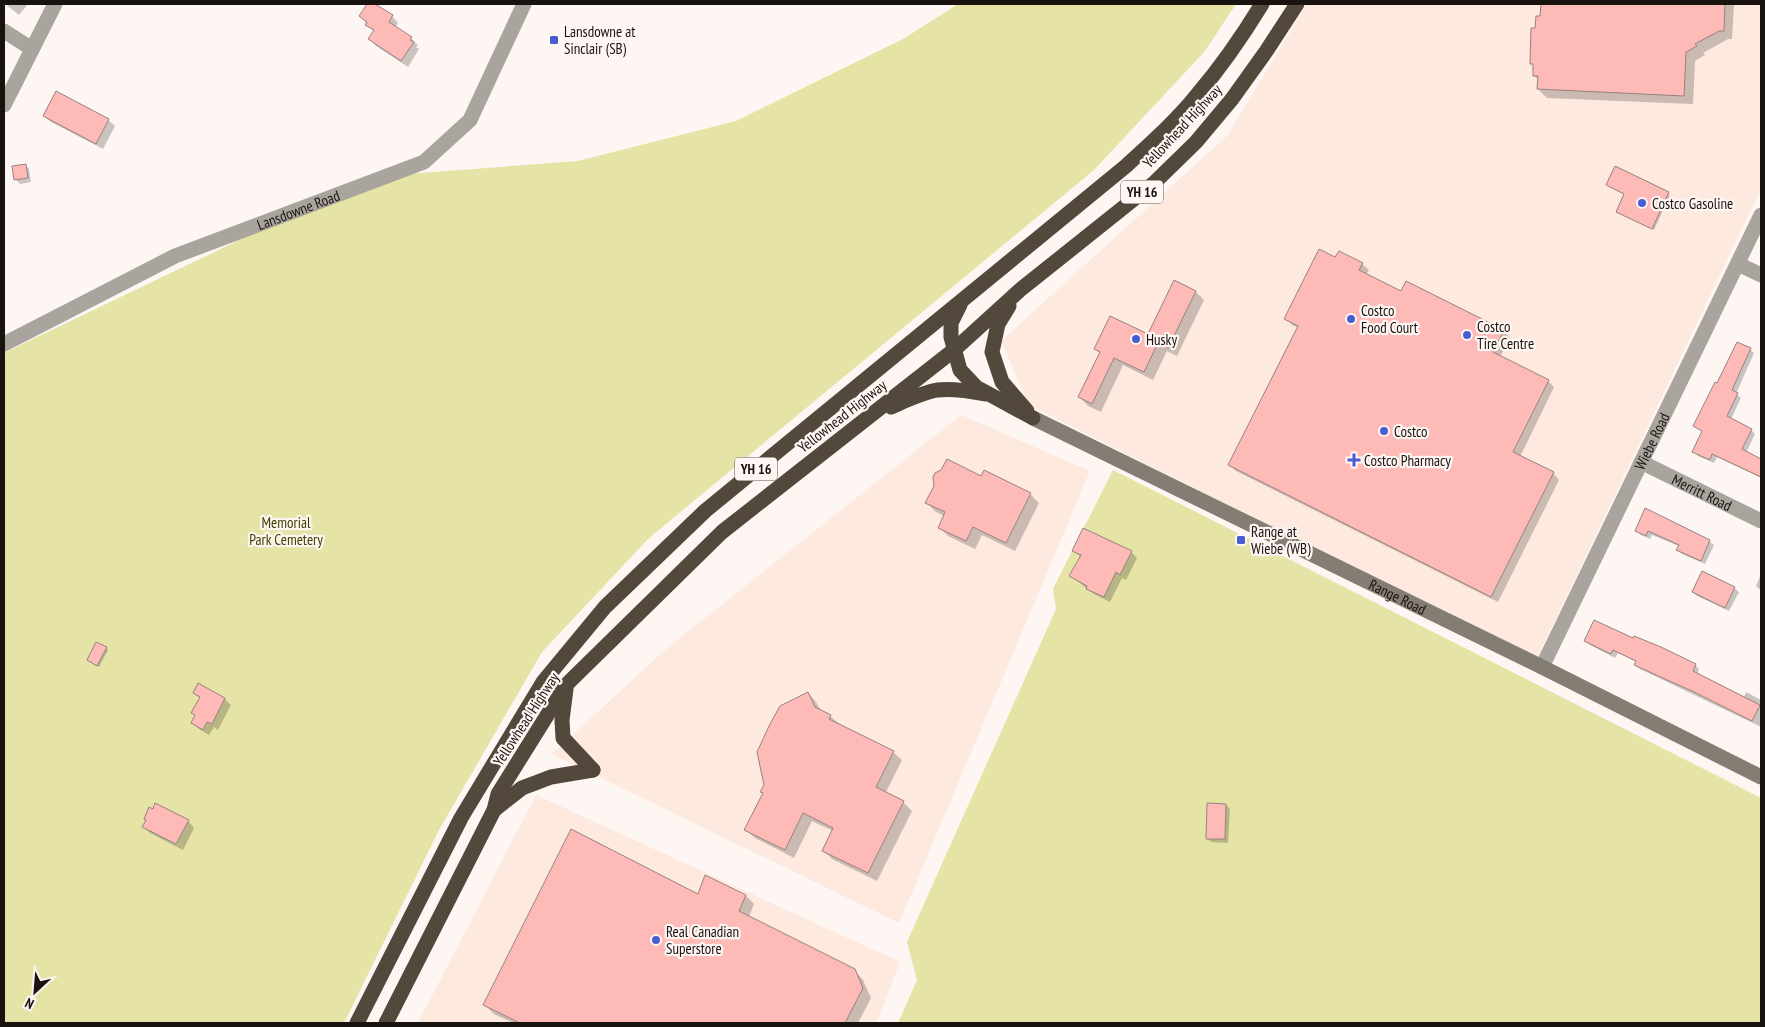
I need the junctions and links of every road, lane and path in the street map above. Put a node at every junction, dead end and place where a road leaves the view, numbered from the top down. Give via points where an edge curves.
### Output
1 (55, 4) edge
2 (524, 4) edge
3 (1262, 4) edge
4 (1297, 4) edge
5 (4, 31) edge
6 (32, 49) junction
7 (4, 105) edge
8 (1761, 214) edge
9 (1738, 264) junction
10 (1761, 275) edge
11 (1020, 290) junction
12 (964, 298) junction
13 (4, 344) edge
14 (954, 350) junction
15 (991, 395) junction
16 (868, 418) junction
17 (1033, 418) junction
18 (1641, 462) junction
19 (1761, 521) edge
20 (1542, 667) junction
21 (566, 685) junction
22 (1761, 777) edge
23 (494, 810) junction
24 (357, 1023) edge
25 (386, 1023) edge

1 - 6 street
2 - 13 street, Lansdowne Road via 470,120 424,162 175,256
3 - 12 highway, Yellowhead Highway / YH 16 via 1197,95 1160,135
4 - 11 highway, Yellowhead Highway / YH 16 via 1232,99 1196,142 1154,183
5 - 6 street
6 - 7 street
8 - 9 street, Wiebe Road
9 - 10 street
9 - 18 street, Wiebe Road
11 - 14 highway, Yellowhead Highway / YH 16
11 - 17 highway via 998,324 992,352 1002,382
12 - 14 highway via 950,322
12 - 24 highway, Yellowhead Highway / YH 16 via 705,510 605,606 543,682 461,818
14 - 15 highway via 960,370 976,387
14 - 16 highway, Yellowhead Highway / YH 16
15 - 16 highway via 937,390
15 - 17 highway
16 - 21 highway, Yellowhead Highway / YH 16 via 722,532
17 - 20 street, Range Road
18 - 19 street, Merritt Road
18 - 20 street, Wiebe Road
20 - 22 street, Range Road
21 - 23 highway, Yellowhead Highway / YH 16 via 498,794
21 - 23 highway via 563,738 593,770 551,777 522,788
23 - 25 highway, Yellowhead Highway / YH 16

